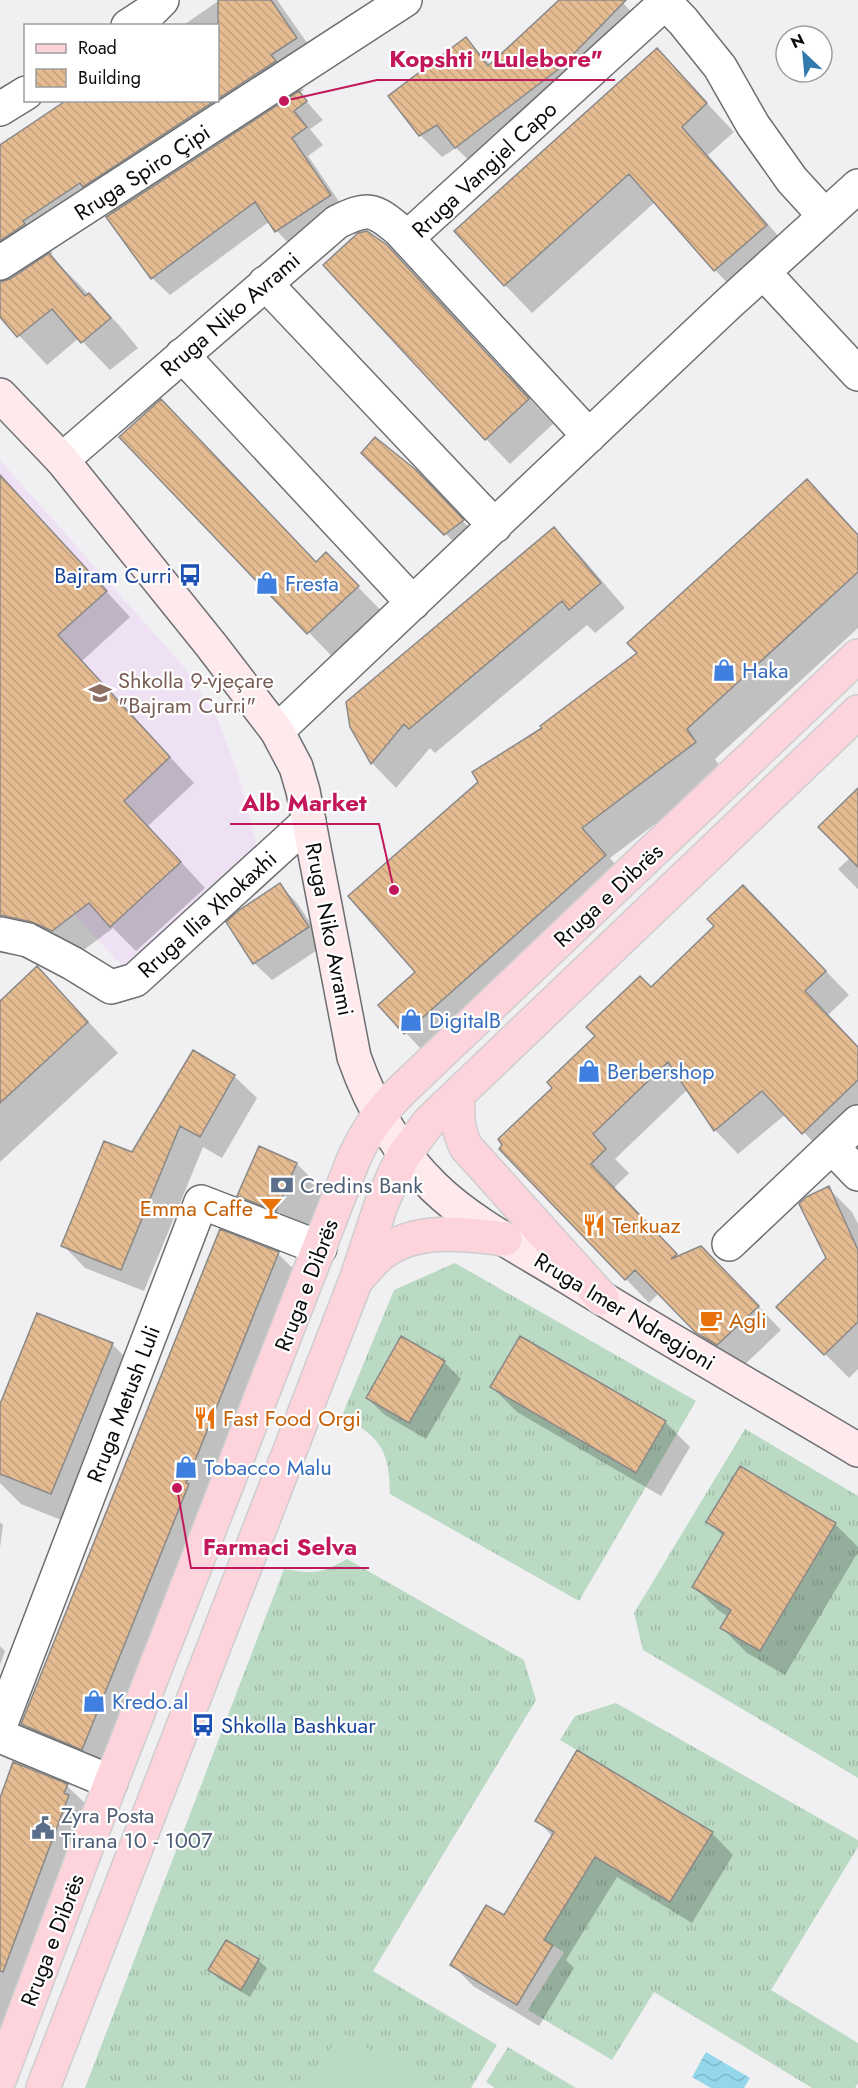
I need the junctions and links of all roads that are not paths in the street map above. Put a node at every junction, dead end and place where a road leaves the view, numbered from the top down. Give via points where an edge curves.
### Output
1 (162, 0) edge
2 (404, 0) edge
3 (665, 1) edge
4 (131, 24) edge
5 (24, 94) edge
6 (0, 109) edge
7 (858, 186) edge
8 (825, 216) junction
9 (406, 238) junction
10 (0, 263) edge
11 (764, 273) junction
12 (265, 283) junction
13 (182, 355) junction
14 (858, 374) edge
15 (2, 400) edge
16 (590, 436) junction
17 (62, 460) junction
18 (495, 526) junction
19 (412, 603) junction
20 (858, 656) edge
21 (858, 712) edge
22 (276, 731) junction
23 (309, 821) junction
24 (0, 934) edge
25 (458, 1094) junction
26 (379, 1114) junction
27 (858, 1122) edge
28 (832, 1147) junction
29 (404, 1155) junction
30 (858, 1174) edge
31 (505, 1239) junction
32 (729, 1244) dead end
33 (320, 1248) junction
34 (356, 1280) junction
35 (602, 1299) junction
36 (858, 1450) edge
37 (0, 1726) edge
38 (0, 1736) edge
39 (111, 1782) junction
40 (7, 2035) edge
41 (0, 2078) edge
42 (43, 2088) edge

1 - 4 street
2 - 10 street, Rruga Spiro Çipi
3 - 8 street, Rruga Vangjel Capo via 720,68 753,125 792,180
3 - 9 street, Rruga Vangjel Capo
5 - 6 street
7 - 8 street
8 - 11 street
9 - 12 street, Rruga Niko Avrami via 381,215 366,211 350,216 337,222
9 - 16 street, Rruga Vangjel Capo
11 - 14 street
11 - 16 street
12 - 13 street, Rruga Niko Avrami
12 - 18 street
13 - 17 street, Rruga Niko Avrami
13 - 19 street
15 - 17 street, Rruga Niko Avrami
16 - 18 street
17 - 22 street, Rruga Niko Avrami
18 - 19 street
19 - 22 street
20 - 26 main road, Rruga e Dibrës
21 - 25 main road, Rruga e Dibrës
22 - 23 street, Rruga Niko Avrami via 296,767
23 - 24 street, Rruga Ilia Xhokaxhi via 135,980 111,987 28,940
23 - 26 street, Rruga Niko Avrami via 354,1057
25 - 29 main road, Rruga e Dibrës via 429,1122
25 - 35 main road via 459,1133 466,1147
26 - 29 street, Rruga Niko Avrami
26 - 33 main road, Rruga e Dibrës via 354,1158
27 - 28 street
28 - 30 street
28 - 32 street
29 - 31 street, Rruga Imer Ndregjoni via 455,1206
29 - 34 main road, Rruga e Dibrës via 381,1205
31 - 34 main road via 460,1233 399,1244 381,1253
31 - 35 street, Rruga Imer Ndregjoni
33 - 37 street, Rruga Metush Luli via 201,1202
33 - 39 main road, Rruga e Dibrës
34 - 42 main road, Rruga e Dibrës
35 - 36 street, Rruga Imer Ndregjoni
38 - 39 street
39 - 40 main road, Rruga e Dibrës
40 - 41 main road, Rruga e Dibrës

